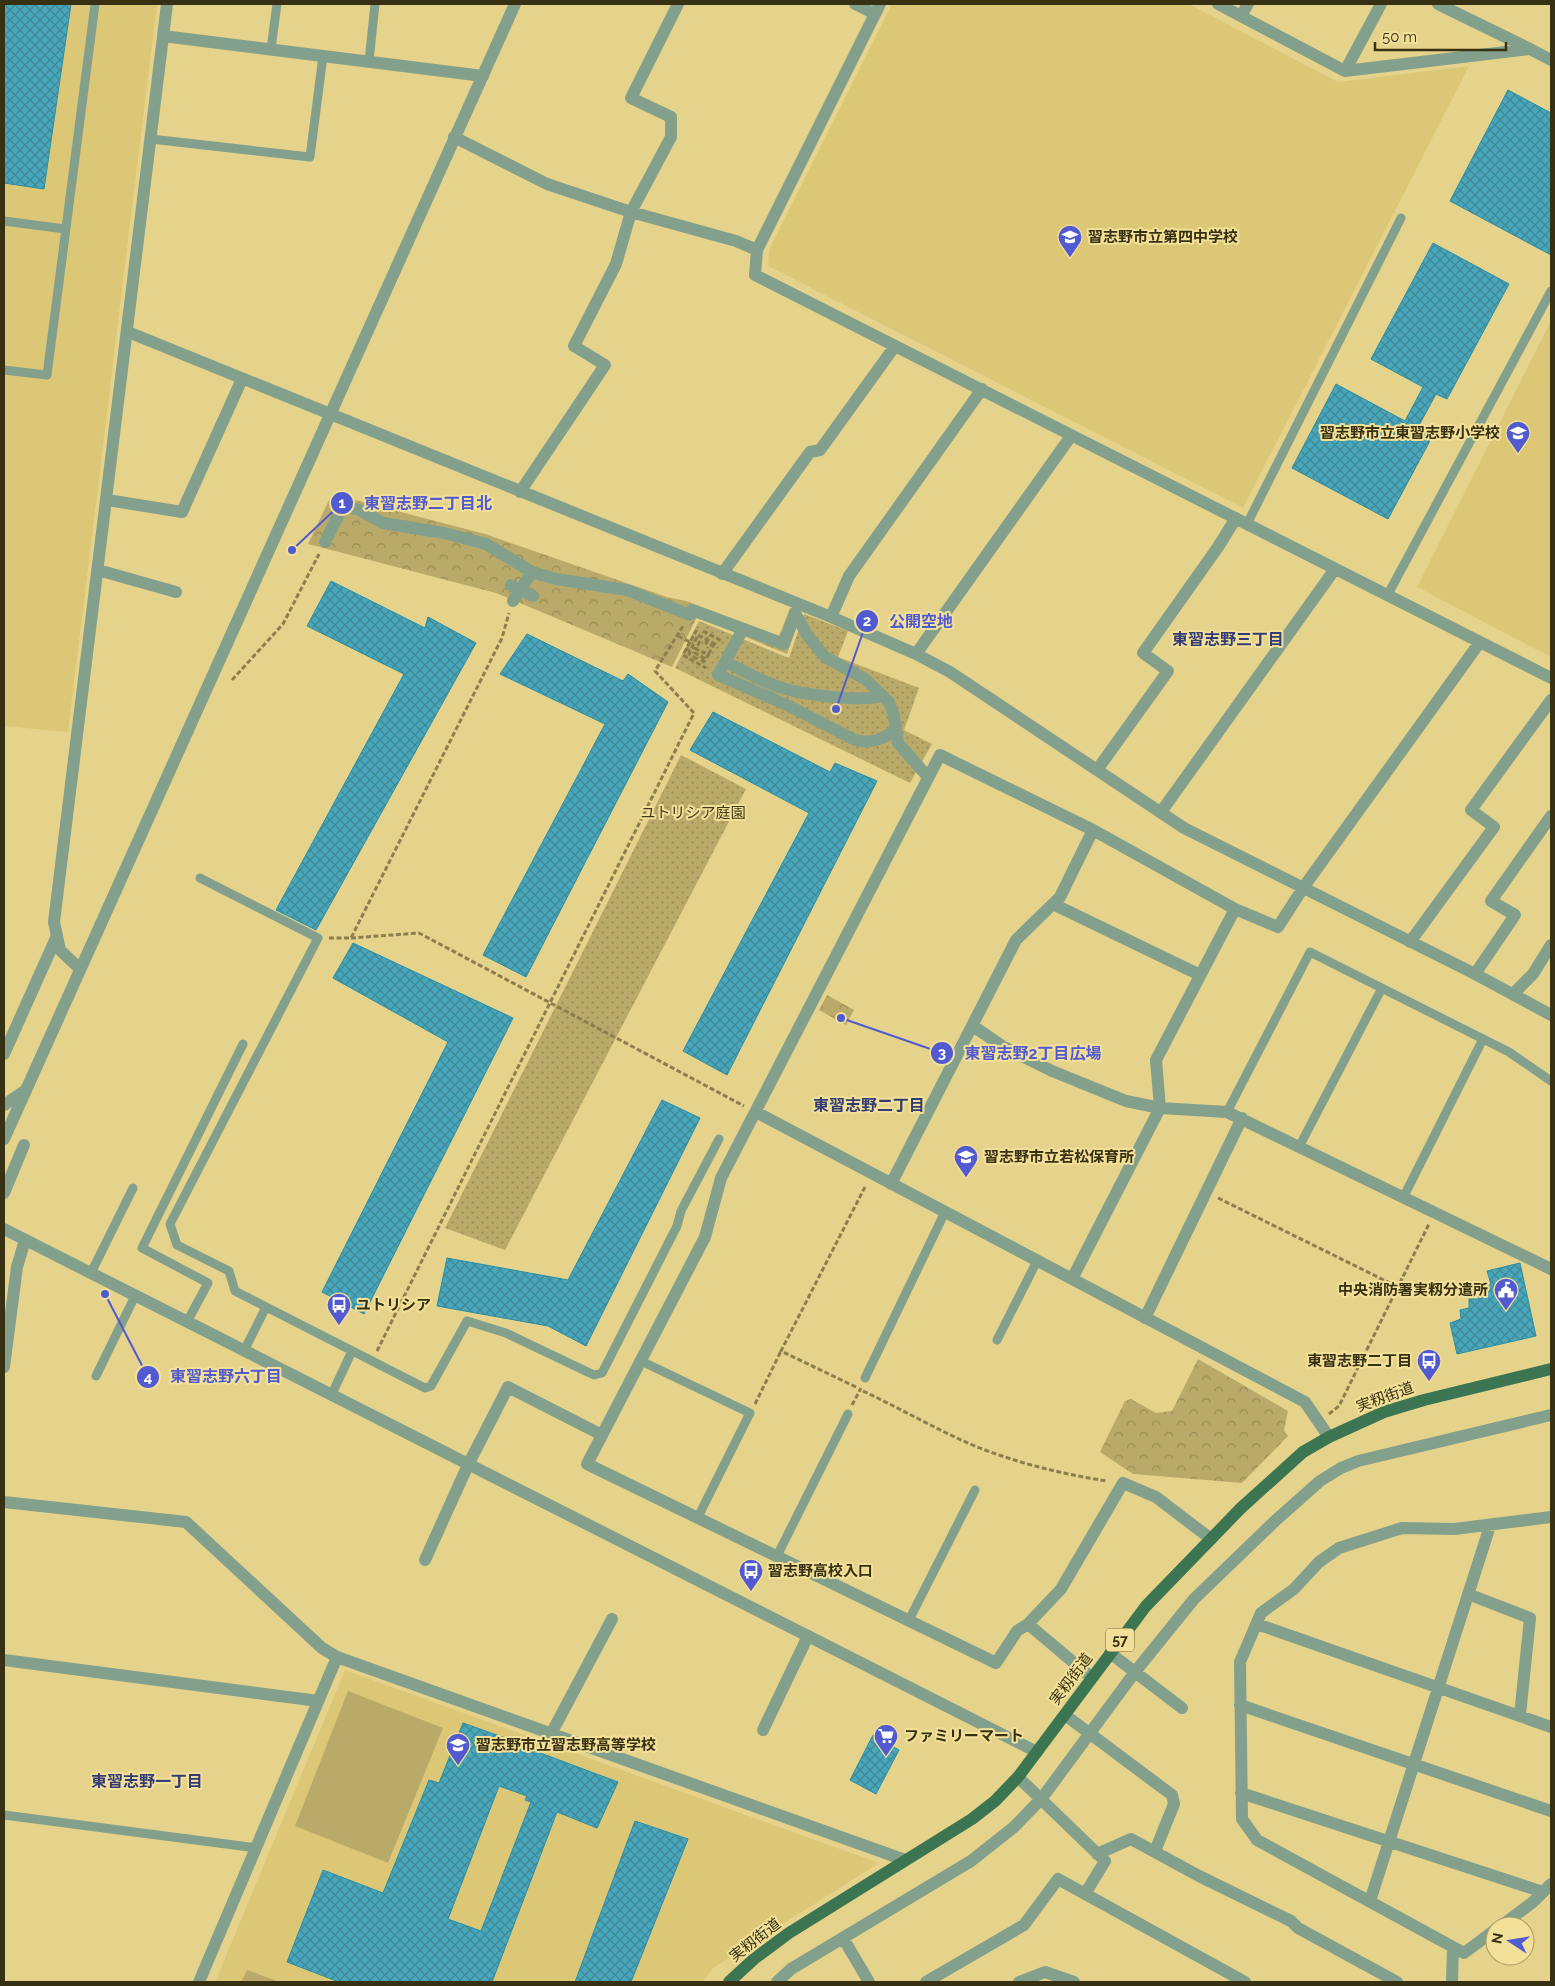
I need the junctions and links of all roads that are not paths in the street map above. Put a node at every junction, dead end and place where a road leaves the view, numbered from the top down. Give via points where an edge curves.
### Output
1 (94, 4) edge
2 (167, 4) edge
3 (277, 4) edge
4 (375, 4) edge
5 (515, 4) edge
6 (678, 4) edge
7 (855, 4) edge
8 (1218, 4) edge
9 (1248, 4) edge
10 (1382, 4) edge
11 (1438, 4) edge
12 (878, 9) edge
13 (1241, 16) junction
14 (163, 36) junction
15 (271, 49) junction
16 (1530, 49) junction
17 (323, 56) junction
18 (1551, 60) edge
19 (369, 61) junction
20 (1345, 71) junction
21 (483, 76) junction
22 (454, 137) junction
23 (151, 140) junction
24 (630, 212) junction
25 (1401, 218) dead end
26 (4, 221) edge
27 (65, 229) junction
28 (757, 250) junction
29 (1551, 291) edge
30 (128, 332) junction
31 (895, 346) junction
32 (4, 370) edge
33 (242, 379) junction
34 (982, 389) junction
35 (332, 416) junction
36 (1071, 436) junction
37 (520, 492) junction
38 (107, 500) junction
39 (1241, 521) junction
40 (325, 542) road end
41 (1335, 569) junction
42 (98, 570) junction
43 (532, 572) junction
44 (722, 574) junction
45 (516, 588) junction
46 (176, 592) dead end
47 (533, 596) dead end
48 (1387, 596) junction
49 (513, 602) road end
50 (832, 617) junction
51 (743, 629) junction
52 (1480, 642) junction
53 (916, 654) junction
54 (721, 659) junction
55 (1551, 678) edge
56 (883, 696) junction
57 (1551, 700) edge
58 (896, 728) junction
59 (1097, 770) junction
60 (928, 777) junction
61 (1161, 812) junction
62 (1551, 816) edge
63 (1094, 830) junction
64 (200, 878) dead end
65 (1303, 888) junction
66 (1053, 904) junction
67 (1235, 909) junction
68 (56, 938) junction
69 (1410, 942) junction
70 (1551, 946) edge
71 (80, 969) junction
72 (1475, 974) junction
73 (1200, 975) junction
74 (1382, 988) junction
75 (1513, 994) junction
76 (1551, 1015) edge
77 (973, 1026) junction
78 (1484, 1040) junction
79 (243, 1044) dead end
80 (4, 1054) edge
81 (1551, 1081) edge
82 (26, 1090) junction
83 (4, 1105) edge
84 (1160, 1108) junction
85 (756, 1112) junction
86 (1227, 1112) junction
87 (1242, 1118) junction
88 (4, 1140) edge
89 (719, 1140) dead end
90 (24, 1145) dead end
91 (1299, 1147) junction
92 (891, 1184) junction
93 (133, 1188) dead end
94 (4, 1193) edge
95 (1403, 1198) junction
96 (945, 1212) junction
97 (4, 1229) edge
98 (25, 1240) junction
99 (1037, 1260) junction
100 (1551, 1269) edge
101 (91, 1273) junction
102 (1072, 1279) junction
103 (135, 1296) junction
104 (266, 1307) junction
105 (1145, 1318) junction
106 (187, 1322) junction
107 (997, 1340) dead end
108 (244, 1351) junction
109 (352, 1351) junction
110 (640, 1361) junction
111 (4, 1366) edge
112 (1551, 1369) edge
113 (96, 1376) dead end
114 (865, 1378) road end
115 (331, 1396) junction
116 (848, 1414) road end
117 (1551, 1415) edge
118 (602, 1435) junction
119 (1329, 1437) junction
120 (468, 1465) junction
121 (975, 1490) dead end
122 (4, 1502) edge
123 (698, 1517) junction
124 (1551, 1518) edge
125 (1490, 1526) junction
126 (1210, 1539) junction
127 (777, 1556) junction
128 (425, 1560) dead end
129 (1468, 1594) junction
130 (612, 1619) dead end
131 (909, 1620) junction
132 (1028, 1624) junction
133 (1257, 1624) junction
134 (808, 1636) junction
135 (1110, 1653) junction
136 (337, 1657) junction
137 (4, 1660) edge
138 (1135, 1672) junction
139 (1092, 1678) junction
140 (1438, 1687) junction
141 (318, 1701) junction
142 (1240, 1704) junction
143 (1182, 1708) dead end
144 (1065, 1715) junction
145 (1520, 1716) junction
146 (1551, 1727) edge
147 (763, 1730) dead end
148 (1089, 1733) junction
149 (550, 1734) junction
150 (1037, 1752) junction
151 (1414, 1764) junction
152 (1018, 1777) junction
153 (1241, 1793) junction
154 (1042, 1798) junction
155 (1551, 1810) edge
156 (4, 1815) edge
157 (1389, 1842) junction
158 (257, 1848) junction
159 (1154, 1852) junction
160 (1097, 1854) junction
161 (905, 1860) junction
162 (1547, 1888) edge
163 (1085, 1894) junction
164 (1370, 1901) junction
165 (1513, 1916) edge
166 (1485, 1937) edge
167 (843, 1938) junction
168 (1452, 1947) junction
169 (200, 1982) edge
170 (729, 1982) edge
171 (777, 1982) edge
172 (869, 1982) edge
173 (926, 1982) edge
174 (1018, 1982) edge
175 (1071, 1982) edge
176 (1245, 1982) edge
177 (1397, 1982) edge
178 (1452, 1982) edge

1 - 27 lane
2 - 14 street
3 - 15 lane
4 - 19 lane
5 - 21 street
6 - 24 street via 631,98 671,117 671,137
7 - 12 street
8 - 13 street
9 - 13 street
10 - 20 street
11 - 16 street
12 - 28 street
13 - 20 street
14 - 15 street
14 - 23 street
15 - 17 street
16 - 18 street
16 - 20 street
17 - 19 street
17 - 23 lane via 310,158
19 - 21 street
21 - 22 street
22 - 24 street via 547,184
22 - 35 street
23 - 30 street
24 - 28 street via 736,241
24 - 37 street via 616,264 574,346 605,365
25 - 39 lane
26 - 27 lane
27 - 32 lane via 48,375
28 - 31 street via 755,275
29 - 48 lane
30 - 33 street
30 - 38 street
31 - 34 street
31 - 44 street via 820,450 810,452
33 - 35 street
33 - 38 street via 182,512
34 - 36 street
34 - 50 street via 849,576
35 - 37 street
35 - 71 street
36 - 39 street
36 - 53 street
37 - 44 street
38 - 42 street
39 - 41 street
39 - 59 street via 1218,547 1143,653 1168,671
40 - 43 street via 343,506 359,510 383,523 486,544
41 - 48 street
41 - 61 street
42 - 46 street
42 - 68 street via 54,922
43 - 45 street
43 - 51 street via 627,590 690,615 692,610
44 - 50 street
45 - 47 street
45 - 49 street
48 - 52 street
50 - 53 street
51 - 54 street
51 - 56 street via 784,644 795,613 825,657 865,679
52 - 55 street
52 - 65 street
53 - 59 street via 950,672
54 - 56 street via 784,689 853,699
54 - 58 street via 718,675 788,705 855,740 878,740
56 - 58 street via 892,708
57 - 69 street via 1471,810 1494,827
58 - 60 street via 898,743
59 - 61 street
60 - 63 street via 940,755
60 - 85 street
61 - 65 street via 1184,828
62 - 72 street via 1491,901 1515,915
63 - 66 street via 1060,897
63 - 67 street
64 - 104 lane via 318,938 170,1224 177,1245 229,1271 235,1291
65 - 67 street via 1278,927
65 - 69 street
66 - 73 street
66 - 77 street via 1016,940
67 - 73 street
68 - 71 street via 60,950
68 - 80 street
69 - 72 street
70 - 75 street via 1533,974
71 - 82 street
72 - 75 street
73 - 84 street via 1156,1060
74 - 78 lane
74 - 86 lane via 1310,952
74 - 91 lane
75 - 76 street
77 - 84 street via 1002,1046 1052,1071 1126,1101
77 - 92 street
78 - 81 lane via 1509,1052
78 - 95 lane
79 - 106 lane via 142,1248 208,1283
82 - 83 street
82 - 88 street
84 - 86 street
84 - 102 street
85 - 92 street
85 - 110 street via 720,1178 705,1237
86 - 87 street
87 - 91 street
87 - 105 street
89 - 109 lane via 680,1211 677,1226 602,1373 594,1375 506,1333 467,1321 431,1386 426,1388
90 - 94 street
91 - 95 street
92 - 96 street
93 - 101 lane
95 - 100 street
96 - 99 street
96 - 114 lane
97 - 98 street
98 - 101 street
98 - 111 street via 17,1267
99 - 102 street
99 - 107 lane
101 - 103 street
102 - 105 street
103 - 106 street
103 - 113 lane
104 - 108 lane
104 - 109 lane
105 - 119 street via 1305,1402
106 - 108 street
108 - 115 street
109 - 115 lane
110 - 118 street
110 - 123 lane via 750,1413
112 - 119 main road, 実籾街道 / 57 via 1384,1412
115 - 120 street
116 - 127 lane
117 - 138 street via 1390,1453 1331,1474 1275,1521 1194,1600
118 - 120 street via 508,1387
118 - 123 street via 587,1464
119 - 126 main road, 実籾街道 / 57 via 1303,1452 1271,1479
120 - 128 street
120 - 134 street
121 - 131 lane
122 - 136 street via 186,1522 322,1648
123 - 127 street
124 - 125 street
125 - 129 street
125 - 133 street via 1402,1528 1339,1548 1319,1562 1294,1589 1261,1613
126 - 132 street via 1156,1497 1122,1483 1061,1589
126 - 135 main road, 実籾街道 / 57 via 1146,1606
127 - 131 street
129 - 140 street
129 - 145 street via 1530,1618
130 - 149 street
131 - 132 street via 996,1663 1017,1631
132 - 139 street
133 - 140 street
133 - 142 street via 1240,1662
134 - 147 street
134 - 150 street
135 - 138 street
135 - 139 main road, 実籾街道 / 57
136 - 141 street
136 - 149 street
137 - 141 street
138 - 143 street
138 - 148 street
139 - 144 main road, 実籾街道 / 57
140 - 145 street
140 - 151 street
141 - 158 street
142 - 151 street
142 - 153 street
144 - 148 street
144 - 150 main road, 実籾街道 / 57
145 - 146 street
148 - 154 street
148 - 159 street via 1172,1795 1174,1804
149 - 161 street
150 - 152 main road, 実籾街道 / 57
151 - 155 street
151 - 157 street
152 - 154 street
152 - 161 main road, 実籾街道 / 57 via 995,1802 972,1819
153 - 157 street
153 - 164 street via 1242,1819 1257,1840
154 - 160 street
154 - 167 street via 1014,1827 971,1861
156 - 158 lane
157 - 162 street
157 - 164 street
158 - 169 street
159 - 160 street via 1131,1838
159 - 177 street via 1291,1921 1298,1928
160 - 163 street via 1105,1861
161 - 170 main road, 実籾街道 / 57 via 789,1933
162 - 165 street
163 - 173 street via 1058,1879 1024,1925
163 - 176 street
164 - 168 street
166 - 168 street via 1464,1953
167 - 171 street via 791,1969
167 - 172 street
168 - 178 street
174 - 175 street via 1045,1972

